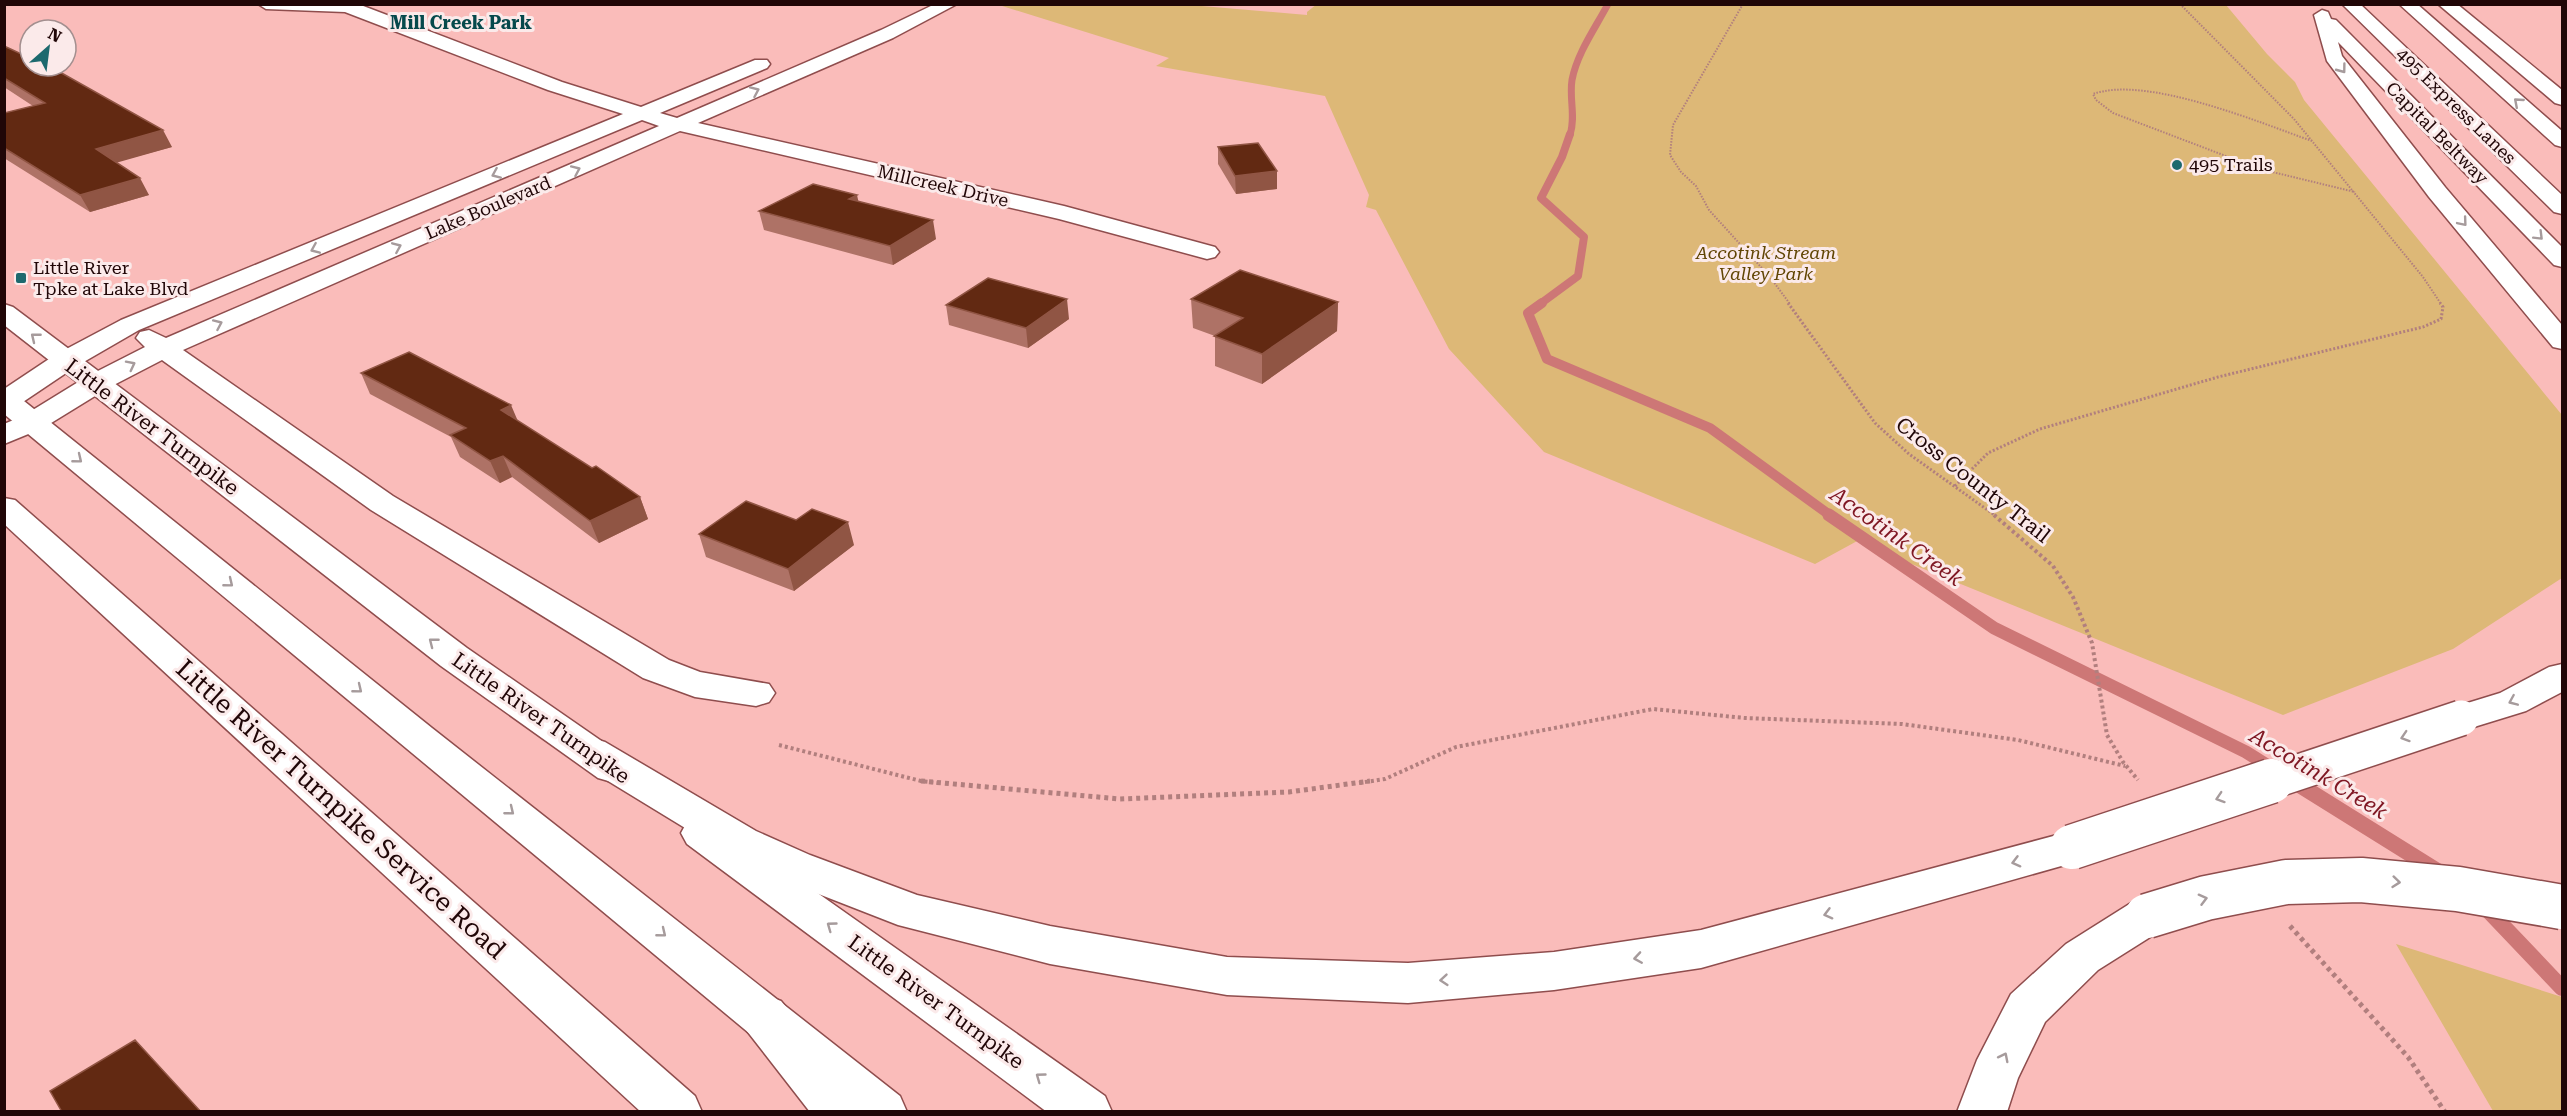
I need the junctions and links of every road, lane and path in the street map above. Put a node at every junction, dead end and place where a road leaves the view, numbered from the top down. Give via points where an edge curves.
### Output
1 (266, 4) edge
2 (949, 4) edge
3 (1743, 4) edge
4 (2180, 4) edge
5 (2350, 4) edge
6 (2407, 4) edge
7 (2446, 4) edge
8 (350, 6) edge
9 (2317, 10) edge
10 (784, 55) dead end
11 (2562, 99) edge
12 (641, 114) junction
13 (678, 125) junction
14 (2313, 141) junction
15 (2562, 141) edge
16 (2356, 193) junction
17 (2562, 207) edge
18 (1207, 252) dead end
19 (2562, 260) edge
20 (4, 312) edge
21 (129, 326) junction
22 (2562, 339) edge
23 (164, 348) junction
24 (65, 361) junction
25 (98, 382) junction
26 (11, 412) edge
27 (1954, 486) junction
28 (4, 507) edge
29 (2562, 676) edge
30 (756, 693) dead end
31 (2107, 735) dead end
32 (779, 746) dead end
33 (591, 752) junction
34 (2127, 767) dead end
35 (2562, 907) edge
36 (764, 1016) junction
37 (677, 1112) edge
38 (841, 1112) edge
39 (882, 1112) edge
40 (1087, 1112) edge
41 (1982, 1112) edge

1 - 8 main road
13 -> 2 main road, Lake Boulevard
3 - 27 path, Cross County Trail via 1673,125 1670,155 1696,186 1709,210 1786,297 1875,423 1909,454
4 - 14 path
5 - 17 main road, 495 Express Lanes
15 -> 6 main road, 495 Express Lanes
7 - 11 main road
8 - 12 main road via 533,78
9 -> 19 main road, Capital Beltway
9 -> 22 main road via 2333,57 2437,192
10 - 12 main road, Lake Boulevard
12 - 13 main road, Millcreek Drive
12 -> 21 main road, Lake Boulevard
13 - 18 main road, Millcreek Drive via 1065,213
23 -> 13 main road, Lake Boulevard
14 - 16 path
14 - 16 path via 2159,93 2116,87 2093,94 2113,113 2249,165
16 - 27 path via 2443,307 2441,319 2423,327 2218,377 2040,429 1988,453
24 -> 20 main road, Little River Turnpike
21 - 23 main road
21 - 24 main road, Lake Boulevard
25 -> 23 main road, Lake Boulevard
23 - 30 main road via 382,503 656,669 695,684
24 - 25 main road, Little River Turnpike
24 - 26 main road, Lake Boulevard
25 - 26 main road, Lake Boulevard
33 -> 25 main road, Little River Turnpike via 454,657
26 -> 36 main road
27 - 31 path, Cross County Trail via 2053,566 2073,597 2092,643
28 - 37 main road, Little River Turnpike Service Road
29 -> 33 main road, bridge via 2513,702 2072,847 1690,951 1554,971 1408,983 1227,976 1050,945 913,912 741,842
32 - 34 path via 921,781 1120,799 1288,792 1385,779 1456,747 1653,709 1745,718 1902,724 2018,740
40 -> 33 main road, Little River Turnpike
41 -> 35 main road, bridge via 1994,1076 2028,1008 2082,957 2147,916 2206,898 2286,882 2361,880 2458,889
36 - 38 main road
36 - 39 main road

